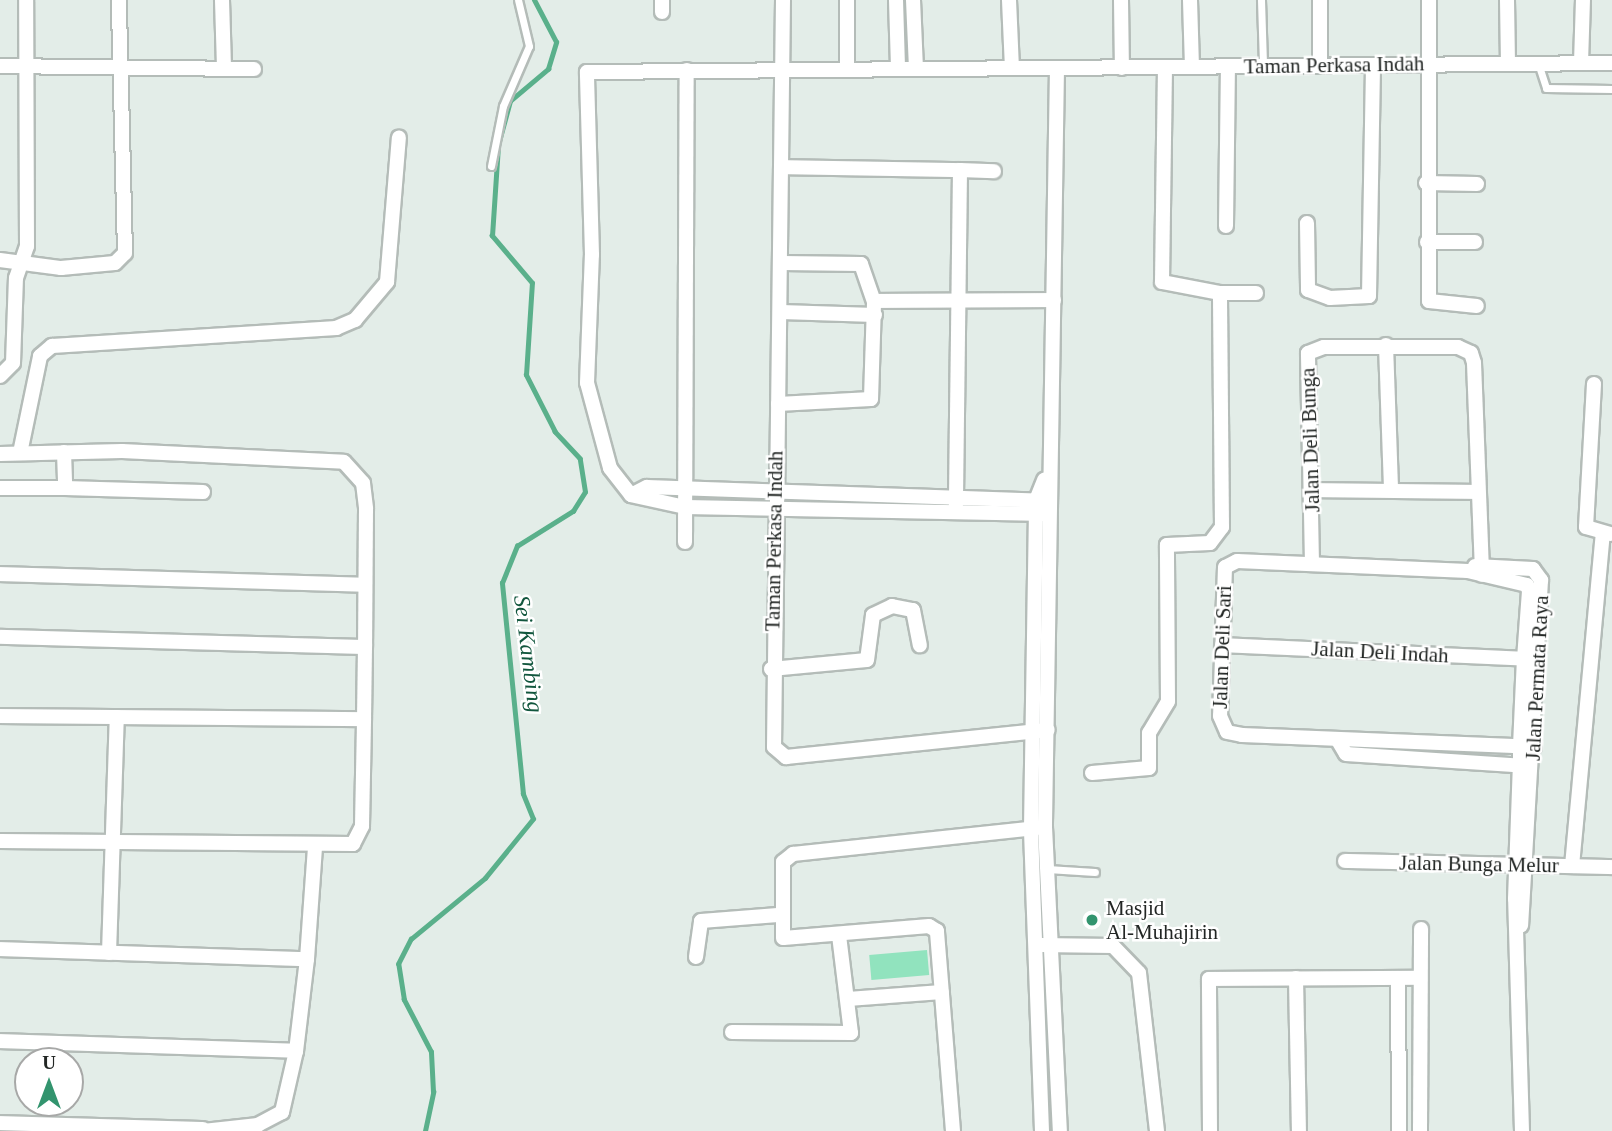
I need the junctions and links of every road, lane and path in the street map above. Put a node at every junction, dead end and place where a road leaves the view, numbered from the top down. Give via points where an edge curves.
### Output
1 (26, 0) edge
2 (119, 0) edge
3 (222, 0) edge
4 (518, 0) edge
5 (783, 0) edge
6 (847, 0) edge
7 (896, 0) edge
8 (914, 0) edge
9 (1009, 0) edge
10 (1121, 0) edge
11 (1190, 0) edge
12 (1261, 0) edge
13 (1320, 0) edge
14 (1419, 0) edge
15 (1429, 0) edge
16 (1507, 0) edge
17 (1583, 0) edge
18 (1508, 63) junction
19 (1538, 63) junction
20 (1581, 63) junction
21 (1612, 63) edge
22 (1425, 64) junction
23 (1263, 65) junction
24 (1320, 65) junction
25 (1373, 65) junction
26 (0, 66) edge
27 (27, 66) junction
28 (120, 66) junction
29 (1192, 66) junction
30 (1227, 66) junction
31 (224, 68) junction
32 (916, 68) junction
33 (1012, 68) junction
34 (1056, 68) junction
35 (1122, 68) junction
36 (1165, 68) junction
37 (254, 69) dead end
38 (898, 69) junction
39 (687, 70) junction
40 (847, 70) junction
41 (784, 71) junction
42 (1612, 89) edge
43 (399, 138) dead end
44 (491, 166) dead end
45 (781, 167) junction
46 (960, 170) junction
47 (994, 171) dead end
48 (1426, 183) junction
49 (1477, 184) dead end
50 (1307, 223) dead end
51 (1226, 226) dead end
52 (1427, 242) junction
53 (1475, 242) dead end
54 (0, 260) edge
55 (782, 263) junction
56 (21, 264) junction
57 (1220, 293) junction
58 (1256, 293) dead end
59 (958, 299) junction
60 (1054, 300) junction
61 (1477, 306) dead end
62 (874, 308) junction
63 (781, 312) junction
64 (1386, 345) junction
65 (0, 376) edge
66 (1594, 384) dead end
67 (778, 404) junction
68 (64, 452) junction
69 (0, 453) edge
70 (20, 453) junction
71 (0, 488) edge
72 (65, 488) junction
73 (684, 489) junction
74 (1312, 490) junction
75 (1391, 490) junction
76 (722, 491) junction
77 (203, 492) dead end
78 (1476, 492) junction
79 (631, 495) junction
80 (773, 501) junction
81 (956, 504) junction
82 (1041, 507) junction
83 (685, 508) junction
84 (722, 508) junction
85 (1608, 534) edge
86 (685, 542) dead end
87 (1312, 564) junction
88 (1477, 569) junction
89 (0, 574) edge
90 (365, 585) junction
91 (0, 636) edge
92 (920, 645) dead end
93 (1222, 645) junction
94 (365, 647) junction
95 (1531, 659) junction
96 (771, 669) junction
97 (0, 716) edge
98 (117, 717) junction
99 (364, 719) junction
100 (1048, 730) junction
101 (1032, 731) junction
102 (1337, 739) junction
103 (1527, 746) junction
104 (1526, 766) junction
105 (1091, 773) dead end
106 (1038, 828) junction
107 (0, 841) edge
108 (112, 843) junction
109 (314, 847) junction
110 (1345, 861) dead end
111 (1522, 865) junction
112 (1572, 866) junction
113 (1612, 867) edge
114 (1046, 869) junction
115 (1095, 872) dead end
116 (778, 915) junction
117 (1421, 929) dead end
118 (839, 935) junction
119 (1033, 945) junction
120 (1048, 945) junction
121 (0, 949) edge
122 (109, 953) junction
123 (696, 957) dead end
124 (307, 959) junction
125 (1296, 978) junction
126 (1398, 978) junction
127 (1417, 978) junction
128 (942, 992) junction
129 (848, 999) junction
130 (732, 1032) dead end
131 (0, 1041) edge
132 (296, 1051) junction
133 (0, 1123) edge
134 (203, 1130) edge
135 (953, 1131) edge
136 (1042, 1131) edge
137 (1060, 1131) edge
138 (1157, 1131) edge
139 (1210, 1131) edge
140 (1299, 1131) edge
141 (1399, 1131) edge
142 (1420, 1131) edge
143 (1522, 1131) edge

1 - 27 street
2 - 28 street
3 - 31 street
4 - 44 lane via 527,59 503,106
5 - 41 street
6 - 40 street
7 - 38 street
8 - 32 street
9 - 33 street
10 - 35 street
11 - 29 street
12 - 23 lane
13 - 24 street
14 - 22 street
15 - 22 street
16 - 18 street
17 - 20 street
18 - 19 street, Taman Perkasa Indah
18 - 22 street, Taman Perkasa Indah
19 - 20 street, Taman Perkasa Indah
19 - 42 lane via 1546,88
20 - 21 street, Taman Perkasa Indah
22 - 25 street, Taman Perkasa Indah
22 - 48 street
23 - 24 street, Taman Perkasa Indah
23 - 30 street, Taman Perkasa Indah
24 - 25 street, Taman Perkasa Indah
25 - 50 street via 1369,296 1330,298 1308,290
26 - 27 street
27 - 28 street
27 - 56 street via 27,246
28 - 31 street
28 - 56 street via 125,253 115,263
29 - 30 street, Taman Perkasa Indah
29 - 36 street, Taman Perkasa Indah
30 - 51 street
31 - 37 street
32 - 33 street, Taman Perkasa Indah
32 - 38 street, Taman Perkasa Indah
33 - 34 street, Taman Perkasa Indah
34 - 35 street, Taman Perkasa Indah
34 - 60 street
35 - 36 street, Taman Perkasa Indah
36 - 57 street via 1162,282
38 - 40 street, Taman Perkasa Indah
39 - 41 street, Taman Perkasa Indah
39 - 73 street
39 - 79 street, Taman Perkasa Indah via 586,74 592,255 587,383 610,468
40 - 41 street, Taman Perkasa Indah
41 - 45 street, Taman Perkasa Indah
43 - 70 street via 387,282 355,320 336,328 52,346 40,356
45 - 46 street
45 - 55 street, Taman Perkasa Indah
46 - 47 street
46 - 59 street
48 - 49 street
48 - 52 street
52 - 53 street
52 - 61 street via 1430,304
54 - 56 street
55 - 62 street via 860,264
55 - 63 street, Taman Perkasa Indah
56 - 65 street via 13,363
57 - 58 street
57 - 105 street via 1222,527 1210,542 1167,545 1168,701 1149,733 1148,770
59 - 60 street
59 - 62 street
59 - 81 street
60 - 82 street
62 - 63 street
62 - 67 street via 871,399
63 - 67 street, Taman Perkasa Indah
64 - 74 street, Jalan Deli Bunga via 1308,353
64 - 75 street
64 - 78 street via 1471,353
66 - 85 street via 1586,527
67 - 80 street, Taman Perkasa Indah
68 - 70 street
68 - 72 street
68 - 90 street via 344,462 363,482
69 - 70 street
71 - 72 street
72 - 77 street
73 - 76 street
73 - 79 street via 647,487
73 - 83 street
74 - 75 street
74 - 87 street, Jalan Deli Bunga
75 - 78 street
76 - 80 street
76 - 84 street
78 - 88 street
79 - 83 street
80 - 81 street
80 - 84 street
80 - 96 street, Taman Perkasa Indah
81 - 82 street
82 - 100 street
82 - 101 street
83 - 84 street
83 - 86 street
85 - 112 street
87 - 88 street, Jalan Deli Sari
87 - 93 street, Jalan Deli Sari via 1227,564
88 - 95 street, Jalan Permata Raya via 1527,585
89 - 90 street
90 - 94 street
91 - 94 street
92 - 96 street via 914,610 892,606 873,615 867,660
93 - 95 street, Jalan Deli Indah
93 - 102 street, Jalan Deli Sari via 1220,716 1227,732
94 - 99 street
95 - 103 street, Jalan Permata Raya
96 - 101 street, Taman Perkasa Indah via 773,742 781,756
97 - 98 street
98 - 99 street
98 - 108 street
99 - 109 street via 361,834 347,845
100 - 101 street, Taman Perkasa Indah
100 - 106 street
101 - 106 street
102 - 103 street, Jalan Deli Sari
102 - 104 street, Jalan Deli Sari via 1346,754
103 - 104 street, Jalan Permata Raya
104 - 111 street, Jalan Permata Raya
106 - 114 street
106 - 116 street via 789,855
106 - 119 street
107 - 108 street
108 - 109 street
108 - 122 street
109 - 124 street
110 - 111 street, Jalan Bunga Melur
111 - 112 street, Jalan Bunga Melur
111 - 143 street, Jalan Permata Raya
112 - 113 street, Jalan Bunga Melur
114 - 115 lane
114 - 120 street
116 - 118 street via 783,938
116 - 123 street via 701,921
117 - 127 street
118 - 128 street via 933,927
118 - 129 street
119 - 120 street
119 - 136 street
120 - 137 street
120 - 138 street via 1113,946 1139,973
121 - 122 street
122 - 124 street
124 - 132 street
125 - 126 street
125 - 139 street via 1209,979
125 - 140 street
126 - 127 street
126 - 141 street
127 - 142 street
128 - 129 street
128 - 135 street
129 - 130 street via 852,1029 846,1036
131 - 132 street
132 - 134 street via 282,1112 258,1125
133 - 134 street

